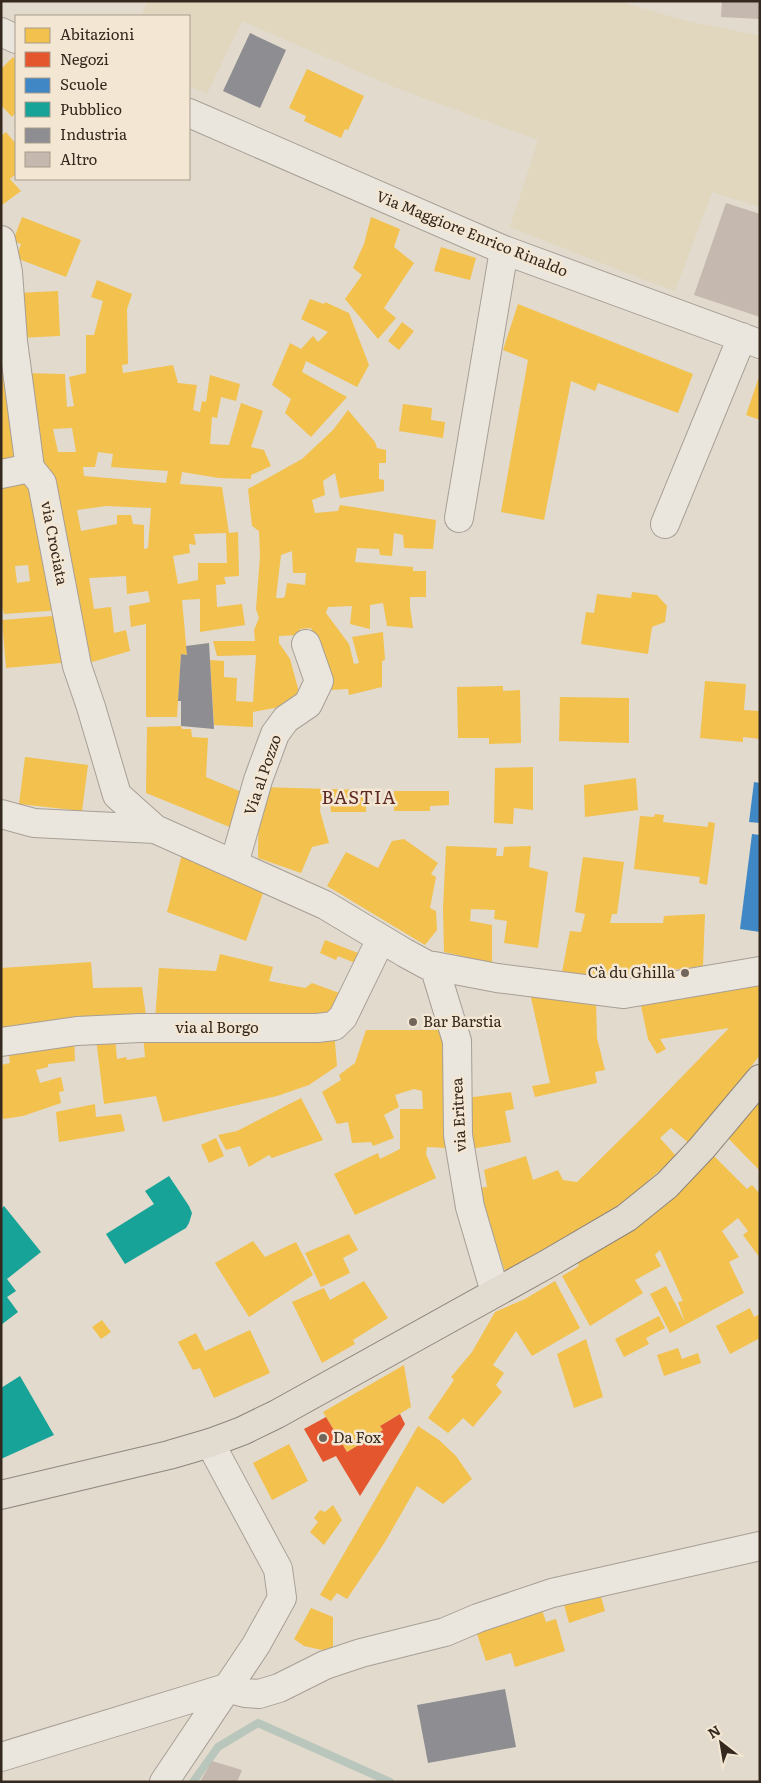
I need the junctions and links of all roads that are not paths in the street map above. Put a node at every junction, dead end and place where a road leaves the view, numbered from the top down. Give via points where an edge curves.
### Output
1 (1, 32) edge
2 (15, 38) edge
3 (190, 113) edge
4 (1, 240) edge
5 (504, 250) junction
6 (751, 341) edge
7 (30, 468) junction
8 (1, 474) edge
9 (459, 518) dead end
10 (665, 524) dead end
11 (306, 644) dead end
12 (1, 814) edge
13 (155, 829) junction
14 (234, 864) junction
15 (381, 939) junction
16 (434, 966) junction
17 (760, 971) edge
18 (1, 1042) edge
19 (760, 1079) edge
20 (495, 1292) junction
21 (210, 1443) junction
22 (1, 1495) edge
23 (760, 1546) edge
24 (226, 1688) junction
25 (1, 1757) edge
26 (164, 1782) edge

1 - 2 street
3 - 5 street, Via Maggiore Enrico Rinaldo
4 - 7 street, via Crociata via 8,272 13,341
5 - 6 street, Via Maggiore Enrico Rinaldo
5 - 9 street
6 - 10 street
7 - 8 street
7 - 13 street, via Crociata via 42,483 77,666 117,795
11 - 14 street, Via al Pozzo via 319,681 308,704 286,719 275,734
12 - 13 street via 34,823
13 - 14 street
14 - 15 street via 325,905
15 - 16 street via 404,954
15 - 18 street, via al Borgo via 343,1017 334,1026 77,1031
16 - 17 street via 497,978 624,994
16 - 20 street, via Eritrea via 457,1041 458,1135 470,1206
19 - 20 main road via 702,1148 667,1184 626,1218
20 - 21 main road via 277,1414
21 - 22 main road
21 - 24 street via 278,1569 282,1598 256,1645
23 - 24 street via 552,1593 445,1632 325,1665 279,1688 259,1694
24 - 25 street
24 - 26 street

